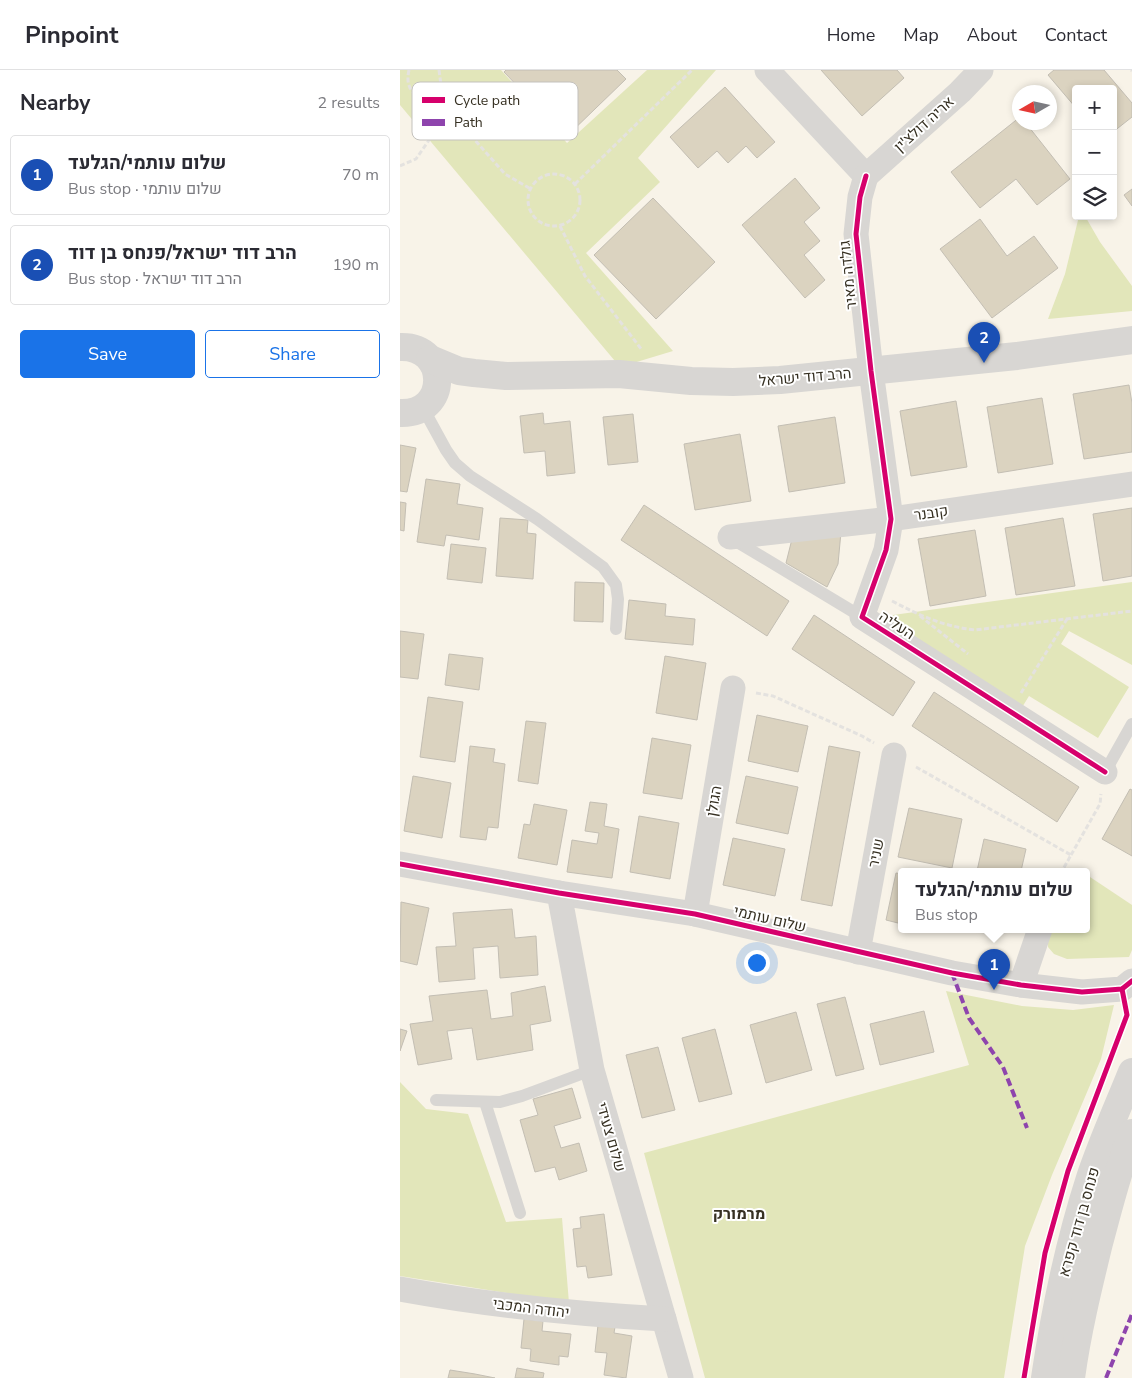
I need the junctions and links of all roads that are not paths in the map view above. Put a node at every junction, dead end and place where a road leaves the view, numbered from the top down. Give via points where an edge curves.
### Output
1 (767, 70) edge
2 (981, 70) edge
3 (866, 176) junction
4 (1132, 340) edge
5 (410, 348) edge
6 (871, 371) junction
7 (506, 376) junction
8 (418, 407) edge
9 (1132, 484) edge
10 (891, 519) junction
11 (730, 537) joint
12 (862, 617) junction
13 (616, 629) dead end
14 (733, 688) dead end
15 (1132, 724) edge
16 (894, 755) dead end
17 (1105, 772) joint
18 (400, 864) edge
19 (559, 893) junction
20 (695, 914) junction
21 (1039, 933) edge
22 (858, 952) junction
23 (1132, 981) edge
24 (1021, 985) junction
25 (592, 1070) junction
26 (1132, 1072) edge
27 (436, 1100) dead end
28 (485, 1102) junction
29 (1132, 1133) edge
30 (520, 1213) dead end
31 (400, 1289) edge
32 (664, 1319) junction
33 (681, 1378) edge
34 (1045, 1378) edge
35 (1070, 1378) edge

1 - 3 street
2 - 3 street, אריה דולצ'ין
3 - 6 street, גולדה מאיר via 856,234
4 - 6 street, הרב דוד ישראל
5 - 7 street, הרב דוד ישראל via 459,371
5 - 8 street via 436,368 438,379 437,390
6 - 7 street, הרב דוד ישראל via 733,382 619,374
6 - 10 street, העליה
7 - 8 street, הרב דוד ישראל
8 - 13 lane via 462,470 603,566 616,585
9 - 10 street, קובנר
10 - 11 street, קובנר
10 - 12 street, העליה via 886,550
11 - 12 lane
12 - 17 street, העליה
14 - 20 street, הגולן
15 - 17 lane
16 - 22 street, שניר
18 - 19 street, שלום עותמי
19 - 20 street, שלום עותמי
19 - 25 street, שלום צעידי
20 - 22 street, שלום עותמי
21 - 24 street
22 - 24 street, שלום עותמי
23 - 24 street, שלום עותמי via 1122,989 1082,992
25 - 28 lane via 522,1096
25 - 32 street, שלום צעידי
26 - 34 street, פנחס בן דוד קפרא via 1100,1149 1079,1216 1058,1301
27 - 28 lane
28 - 30 lane
29 - 35 street, פנחס בן דוד קפרא via 1094,1262
31 - 32 street, יהודה המכבי via 573,1313
32 - 33 street, שלום צעידי

